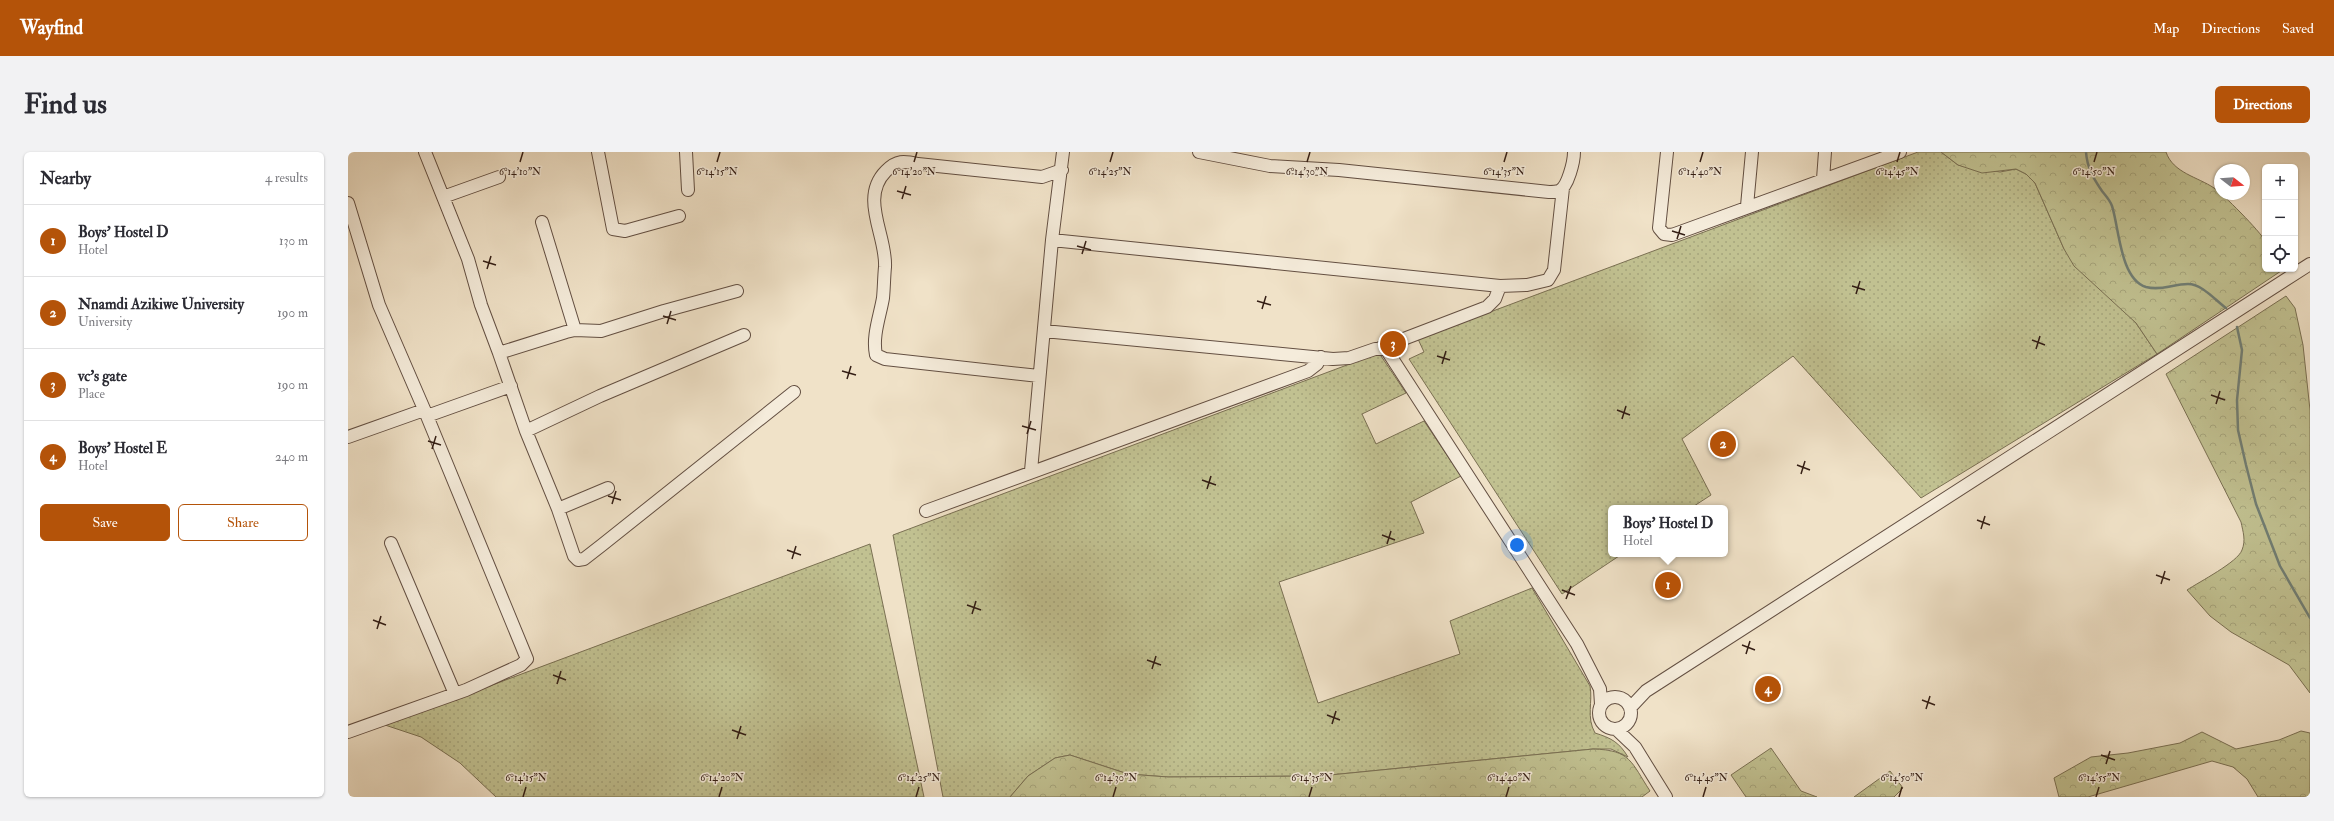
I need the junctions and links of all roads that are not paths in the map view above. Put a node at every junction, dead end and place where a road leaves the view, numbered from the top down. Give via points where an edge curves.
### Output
1 (425, 152) edge
2 (598, 152) edge
3 (686, 152) edge
4 (1063, 152) edge
5 (1199, 152) edge
6 (1574, 152) edge
7 (1667, 152) edge
8 (1752, 152) edge
9 (1825, 152) edge
10 (1900, 152) edge
11 (1062, 170) junction
12 (499, 178) dead end
13 (1823, 179) junction
14 (1563, 188) junction
15 (688, 190) dead end
16 (443, 197) junction
17 (348, 204) edge
18 (1747, 206) junction
19 (679, 216) dead end
20 (542, 222) dead end
21 (1052, 240) junction
22 (2310, 264) edge
23 (1500, 286) junction
24 (738, 291) dead end
25 (575, 330) junction
26 (1044, 331) junction
27 (744, 335) dead end
28 (1380, 348) junction
29 (499, 353) junction
30 (1321, 357) junction
31 (1039, 376) junction
32 (511, 386) junction
33 (794, 392) dead end
34 (426, 413) junction
35 (526, 431) junction
36 (348, 436) edge
37 (1031, 471) junction
38 (608, 488) dead end
39 (558, 510) junction
40 (926, 511) dead end
41 (391, 543) dead end
42 (1600, 688) junction
43 (1646, 691) junction
44 (455, 694) junction
45 (1617, 697) junction
46 (1601, 704) junction
47 (1630, 708) junction
48 (1628, 722) junction
49 (1616, 730) junction
50 (348, 732) edge
51 (1635, 747) junction
52 (1666, 797) edge

1 - 16 street
2 - 19 street via 613,229 625,231
3 - 15 street
4 - 11 street
5 - 14 street via 1270,166 1339,170 1549,192 1558,192
6 - 14 street via 1570,174
7 - 18 street via 1659,228 1664,234 1672,235
8 - 18 street
9 - 13 street
10 - 13 street
11 - 21 street
11 - 31 street via 1042,177 918,164 902,160 892,164 882,174 874,201 885,265 876,355 885,359
12 - 16 street
13 - 18 street
14 - 23 street via 1554,270 1548,280 1527,285
16 - 29 street via 468,259 481,306
17 - 34 street via 379,305
20 - 25 street
21 - 23 street
21 - 26 street
22 - 43 street
23 - 28 street via 1495,299 1487,307
24 - 25 street via 601,331
25 - 29 street
26 - 30 street
26 - 31 street
27 - 35 street via 600,396
28 - 30 street via 1349,358
28 - 42 street via 1386,350 1394,359 1578,644
29 - 32 street
30 - 37 street via 1308,371
31 - 37 street
32 - 34 street
32 - 35 street
33 - 39 street via 584,559 578,560 574,556
34 - 36 street
34 - 44 street via 527,659 521,665
35 - 39 street
37 - 40 street
38 - 39 street
41 - 44 street
42 - 45 street
42 - 46 street
43 - 45 street
43 - 47 street
44 - 50 street
45 - 46 street via 1606,699
45 - 47 street
46 - 49 street via 1599,718 1609,728
47 - 48 street
48 - 49 street
48 - 51 street
49 - 51 street
51 - 52 street

